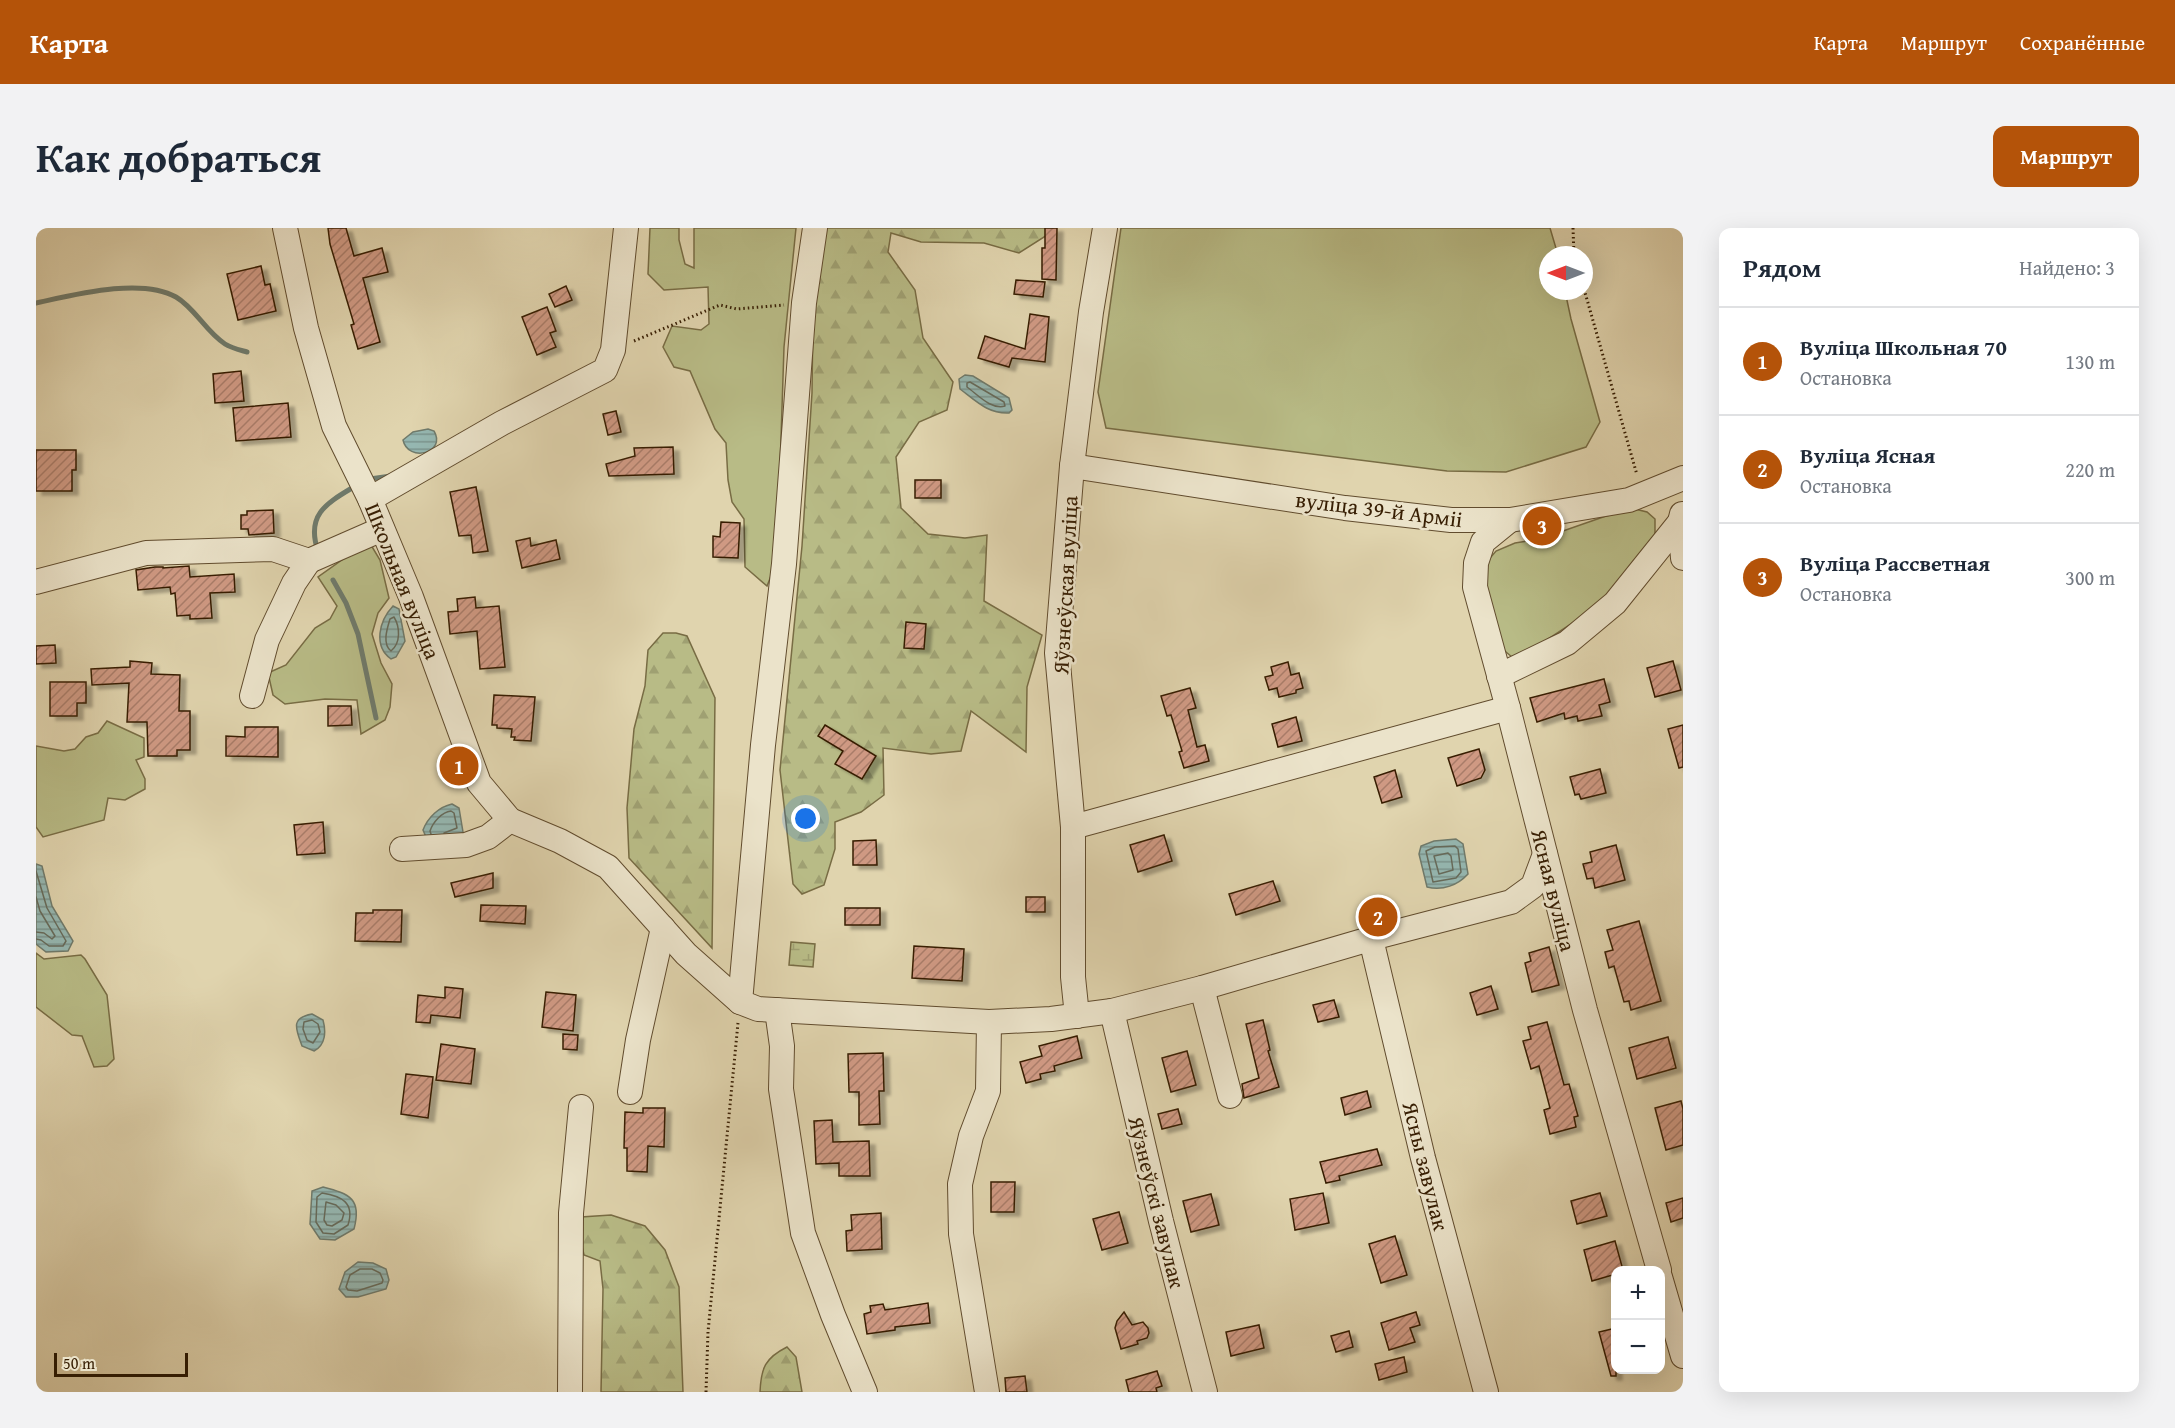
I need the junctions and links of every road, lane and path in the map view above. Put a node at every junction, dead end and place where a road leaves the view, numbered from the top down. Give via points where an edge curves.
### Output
1 (285, 228) edge
2 (626, 228) edge
3 (815, 228) edge
4 (1105, 228) edge
5 (1573, 228) edge
6 (1574, 246) edge
7 (1587, 300) edge
8 (804, 303) junction
9 (609, 360) junction
10 (1072, 466) junction
11 (1683, 478) edge
12 (1642, 494) junction
13 (370, 499) junction
14 (1682, 519) edge
15 (1510, 520) junction
16 (382, 529) junction
17 (1683, 558) edge
18 (309, 561) junction
19 (36, 582) edge
20 (1499, 676) junction
21 (252, 696) dead end
22 (1508, 708) junction
23 (510, 820) junction
24 (1073, 827) junction
25 (402, 849) dead end
26 (1545, 854) junction
27 (663, 928) junction
28 (1371, 939) junction
29 (1202, 988) junction
30 (740, 1002) junction
31 (777, 1010) junction
32 (1112, 1011) junction
33 (1077, 1017) junction
34 (989, 1022) junction
35 (630, 1092) dead end
36 (1230, 1096) dead end
37 (581, 1107) dead end
38 (1658, 1266) edge
39 (1665, 1294) edge
40 (1683, 1356) edge
41 (570, 1392) edge
42 (706, 1392) edge
43 (865, 1392) edge
44 (987, 1392) edge
45 (1205, 1392) edge
46 (1486, 1392) edge

1 - 13 street, Школьная вуліца via 306,328 334,426
2 - 9 street
3 - 8 street
4 - 10 street, Яўзнеўская вуліца
5 - 6 path
7 - 12 path
8 - 9 path via 737,309 720,305
8 - 30 street via 784,564
9 - 13 street
10 - 15 street, вуліца 39-й Арміі via 1345,508 1451,520
10 - 24 street, Яўзнеўская вуліца via 1057,653
11 - 12 street, вуліца 39-й Арміі
12 - 15 street, вуліца 39-й Арміі via 1629,500
13 - 16 street, Школьная вуліца
14 - 17 street
14 - 20 street via 1615,603 1567,643
15 - 20 street, Ясная вуліца via 1483,542 1476,563 1475,587
16 - 18 street
16 - 23 street, Школьная вуліца via 479,783
18 - 19 street via 273,549 146,553
18 - 21 street via 267,640
20 - 22 street, Ясная вуліца
22 - 24 street
22 - 26 street, Ясная вуліца
23 - 25 street via 488,837 466,845
23 - 27 street, Школьная вуліца via 608,867
24 - 33 street, Яўзнеўская вуліца via 1073,977
26 - 28 street via 1533,886 1511,902
26 - 38 street, Ясная вуліца
27 - 30 street, Школьная вуліца
27 - 35 street
28 - 29 street
28 - 46 street, Ясны завулак via 1423,1158
29 - 32 street
29 - 36 street
30 - 31 street via 758,1009
30 - 42 path via 708,1332
31 - 34 street
31 - 43 street via 782,1046 781,1089 803,1233
32 - 33 street
32 - 45 street, Яўзнеўскі завулак
33 - 34 street
34 - 44 street via 988,1091 971,1136 960,1185 962,1234
37 - 41 street via 571,1214
39 - 40 street

